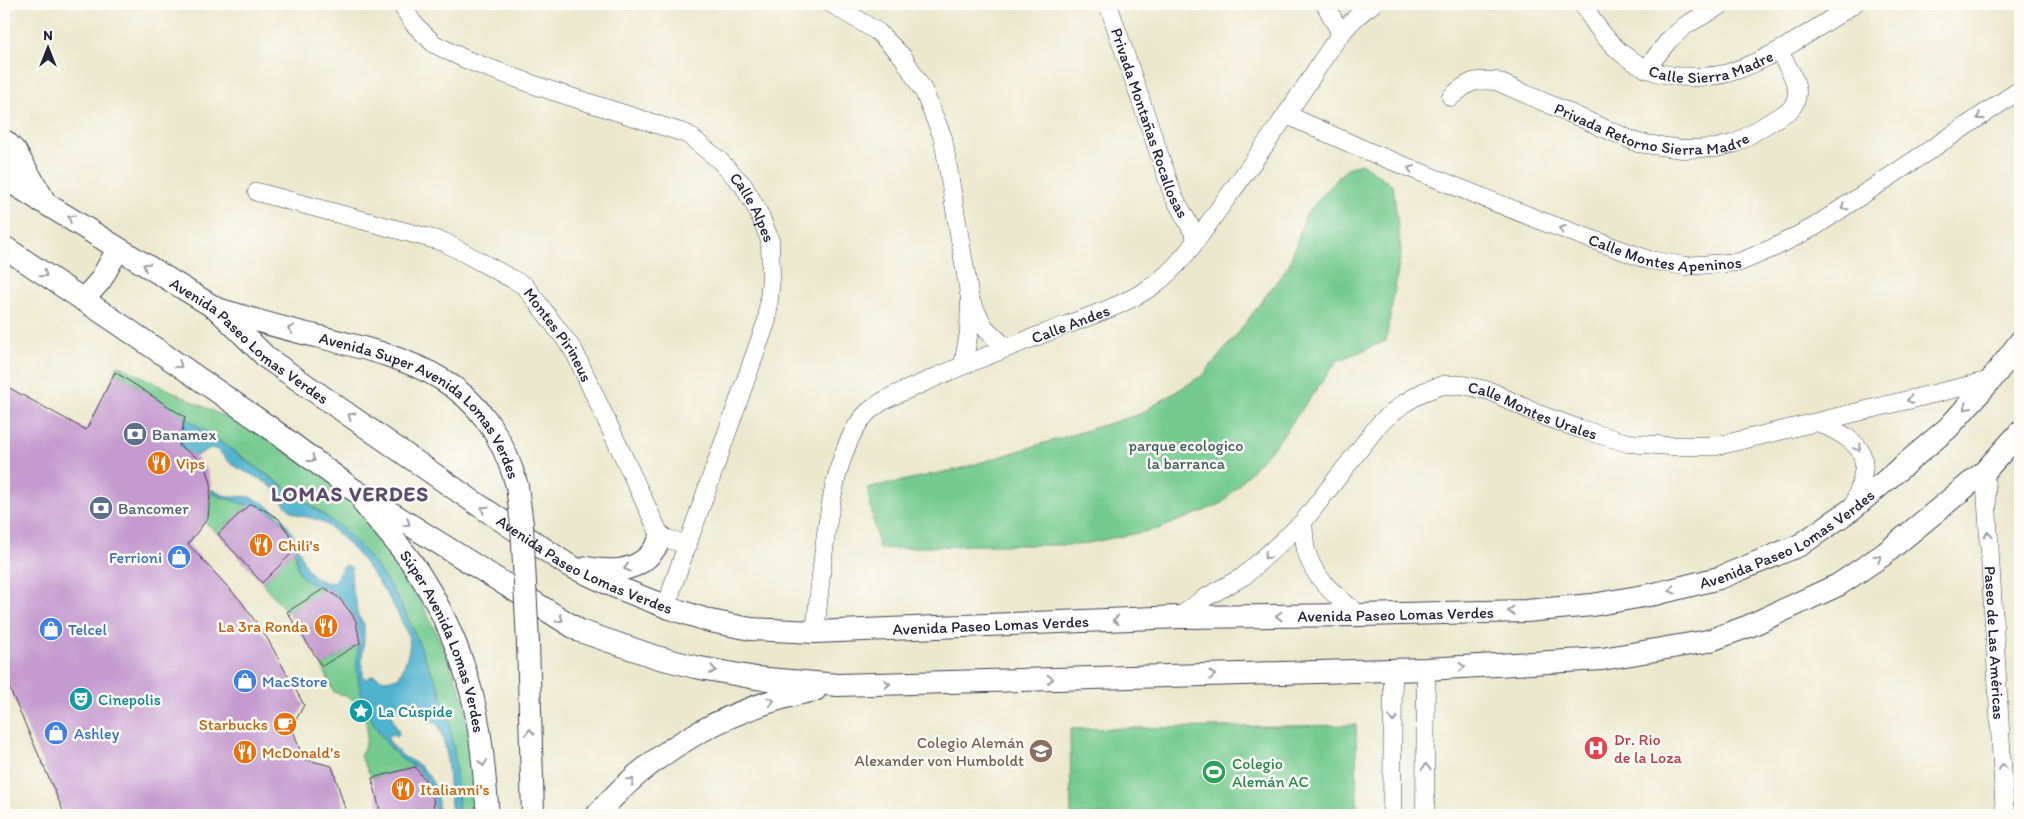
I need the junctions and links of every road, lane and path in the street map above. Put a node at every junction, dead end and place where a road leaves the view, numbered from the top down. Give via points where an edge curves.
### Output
1 (401, 4) edge
2 (832, 4) edge
3 (1108, 4) edge
4 (1325, 4) edge
5 (1374, 4) edge
6 (1582, 4) edge
7 (1723, 4) edge
8 (1854, 4) edge
9 (1341, 34) junction
10 (1779, 52) junction
11 (1646, 69) junction
12 (2020, 90) edge
13 (1451, 97) dead end
14 (1287, 115) junction
15 (4, 143) edge
16 (4, 178) edge
17 (257, 192) dead end
18 (41, 199) junction
19 (1197, 239) junction
20 (4, 247) edge
21 (118, 249) junction
22 (970, 299) junction
23 (83, 300) junction
24 (218, 309) junction
25 (2020, 342) edge
26 (1006, 348) junction
27 (963, 365) junction
28 (1991, 380) junction
29 (1818, 422) junction
30 (2020, 432) edge
31 (1984, 471) junction
32 (351, 488) junction
33 (1852, 509) junction
34 (1303, 522) junction
35 (661, 537) junction
36 (688, 545) junction
37 (568, 565) junction
38 (667, 607) junction
39 (1360, 615) junction
40 (1179, 617) junction
41 (814, 632) junction
42 (1426, 669) junction
43 (1393, 670) junction
44 (838, 685) junction
45 (2020, 805) edge
46 (488, 815) edge
47 (532, 815) edge
48 (597, 815) edge
49 (1392, 815) edge
50 (1425, 815) edge
51 (2006, 815) edge
52 (2010, 815) edge

1 - 36 street, Calle Alpes via 412,23 434,44 467,60 687,134 719,160 742,185 758,211 770,240 767,320
2 - 22 street via 878,32 903,57 924,92 943,138
3 - 19 street, Privada Montañas Rocallosas via 1173,195
4 - 9 street
5 - 9 street, Calle Andes via 1361,12
6 - 11 street, Calle Sierra Madre via 1614,48
7 - 11 street via 1686,24
8 - 10 street, Calle Sierra Madre
9 - 14 street, Calle Andes
10 - 11 street, Calle Sierra Madre via 1729,73 1684,77
10 - 13 street, Privada Retorno Sierra Madre via 1795,83 1796,103 1736,143 1716,148 1682,149 1638,143 1496,81 1478,80 1466,84
12 -> 14 street, Calle Montes Apeninos via 1814,227 1740,262 1685,266 1649,260 1544,222
14 - 19 street, Calle Andes
15 - 18 highway
16 - 18 main road, Avenida Paseo Lomas Verdes
17 - 35 street, Montes Pirineus via 444,242 525,286 574,351
21 -> 18 main road, Avenida Paseo Lomas Verdes
19 - 26 street, Calle Andes via 1178,264 1155,284 1124,303
20 -> 23 main road
21 - 23 main road via 100,281
24 -> 21 main road, Avenida Paseo Lomas Verdes
22 - 26 street via 985,328
22 - 27 street
23 -> 32 main road via 269,427
37 -> 24 main road, Avenida Paseo Lomas Verdes via 268,358
47 -> 24 main road, Avenida Super Avenida Lomas Verdes, bridge via 522,525 509,459 497,436 479,409 451,385 414,364
25 - 28 main road, Avenida Paseo Lomas Verdes
26 - 27 street, Calle Andes
27 - 41 street, Calle Andes via 886,400 866,414 852,435 832,498
28 -> 29 street, Calle Montes Urales
28 -> 33 main road, Avenida Paseo Lomas Verdes via 1948,428
29 -> 33 street via 1855,442 1862,456 1864,478
29 - 34 street, Calle Montes Urales via 1717,446 1628,442 1538,414 1490,391 1463,385 1443,385 1403,404 1380,423
30 - 31 main road
42 -> 31 main road via 1602,659 1708,641 1838,585 1884,555
51 -> 31 street, Paseo de Las Américas
32 -> 44 main road via 580,631 695,667 756,678
32 -> 46 main road, Súper Avenida Lomas Verdes via 412,563 454,642 472,695
33 -> 39 main road, Avenida Paseo Lomas Verdes via 1800,544 1719,578 1655,594 1592,605 1526,611
34 - 39 street via 1306,551 1316,574
34 -> 40 street, Calle Montes Urales via 1244,576
35 - 36 street
35 -> 37 main road via 656,549 644,562 622,570 602,571
36 - 38 street, Calle Alpes
37 - 38 main road, Avenida Paseo Lomas Verdes
38 - 41 main road, Avenida Paseo Lomas Verdes via 710,621 751,629
39 -> 40 main road, Avenida Paseo Lomas Verdes
40 -> 41 main road, Avenida Paseo Lomas Verdes
42 - 43 main road
50 -> 42 street
44 -> 43 main road
43 -> 49 street
48 -> 44 main road via 651,763 712,725 780,698
45 - 52 street

